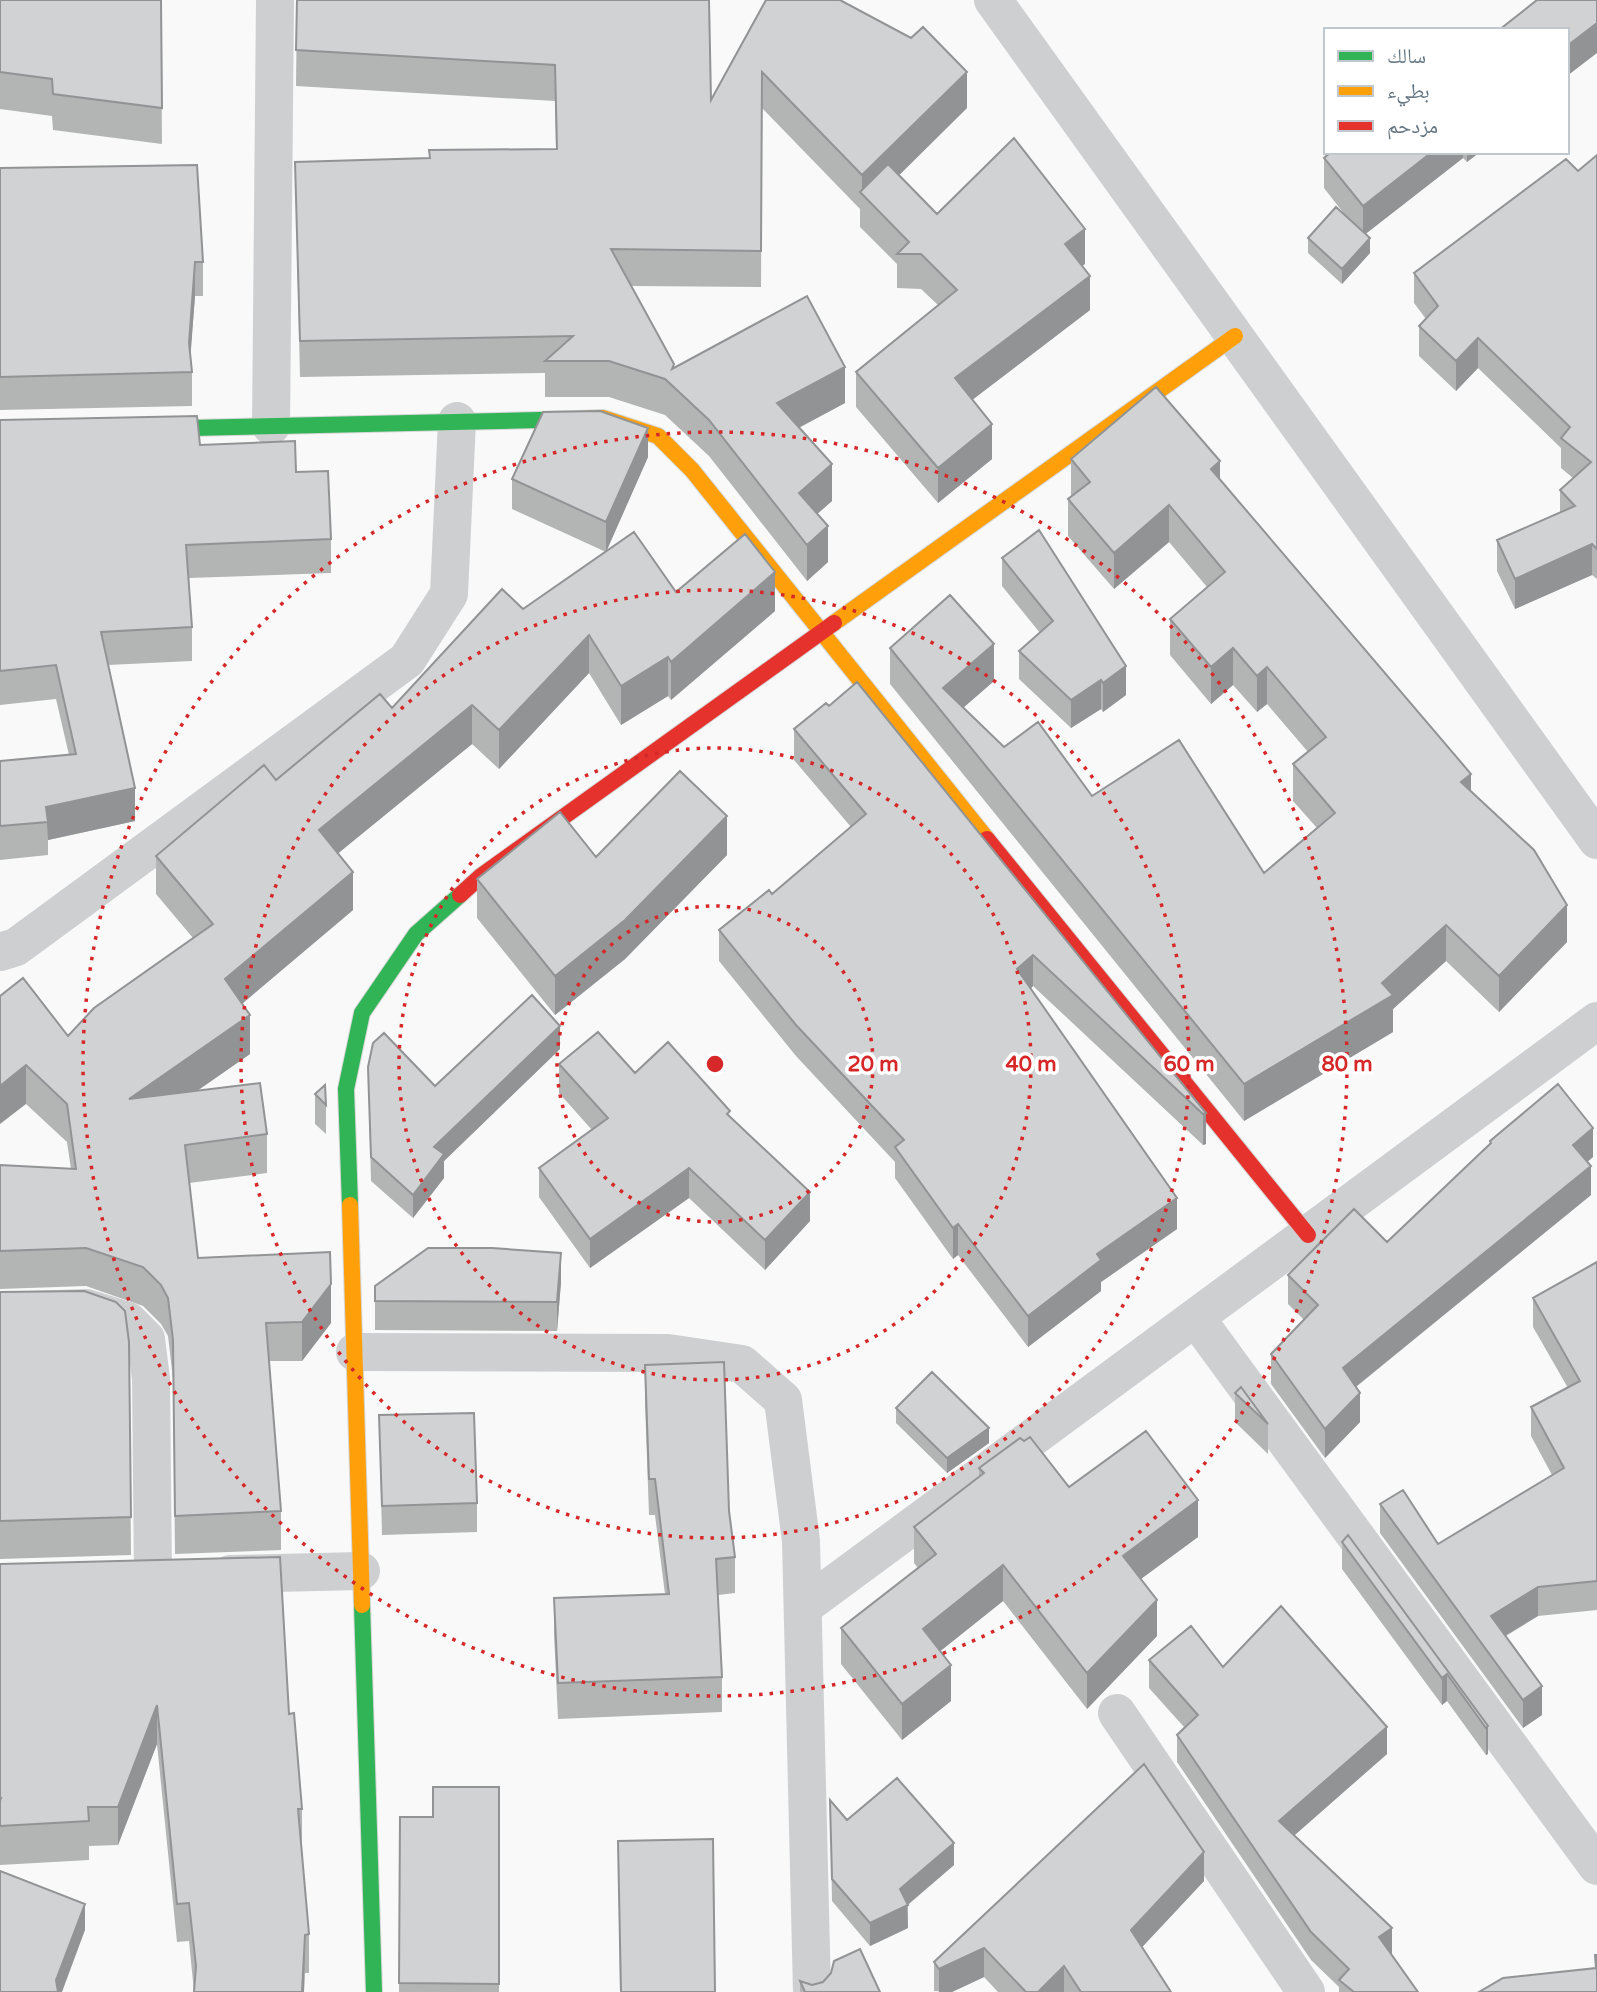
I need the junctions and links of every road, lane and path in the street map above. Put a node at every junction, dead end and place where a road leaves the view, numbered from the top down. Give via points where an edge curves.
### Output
1 (275, 0) edge
2 (993, 0) edge
3 (1235, 336) junction
4 (457, 421) junction
5 (271, 426) junction
6 (136, 429) edge
7 (820, 633) junction
8 (1597, 840) edge
9 (0, 952) edge
10 (1597, 1021) edge
11 (1308, 1235) junction
12 (0, 1311) edge
13 (1196, 1318) junction
14 (355, 1352) junction
15 (361, 1571) junction
16 (803, 1607) junction
17 (1116, 1713) dead end
18 (1597, 1866) edge
19 (374, 1992) edge
20 (812, 1992) edge
21 (1306, 1992) edge

1 - 5 street
2 - 3 street
3 - 7 street
3 - 8 street
4 - 5 street
4 - 7 street via 603,418 658,436 692,470
4 - 9 street via 449,594 407,660 16,947
5 - 6 street
7 - 11 street
7 - 14 street via 481,876 415,934 362,1013 346,1089
10 - 11 street
11 - 13 street
12 - 15 street via 87,1308 128,1321 146,1339 151,1379 139,1577
13 - 16 street
13 - 18 street
14 - 15 street
14 - 16 street via 668,1353 742,1364 783,1400 801,1541
15 - 19 street
16 - 20 street
17 - 21 street

